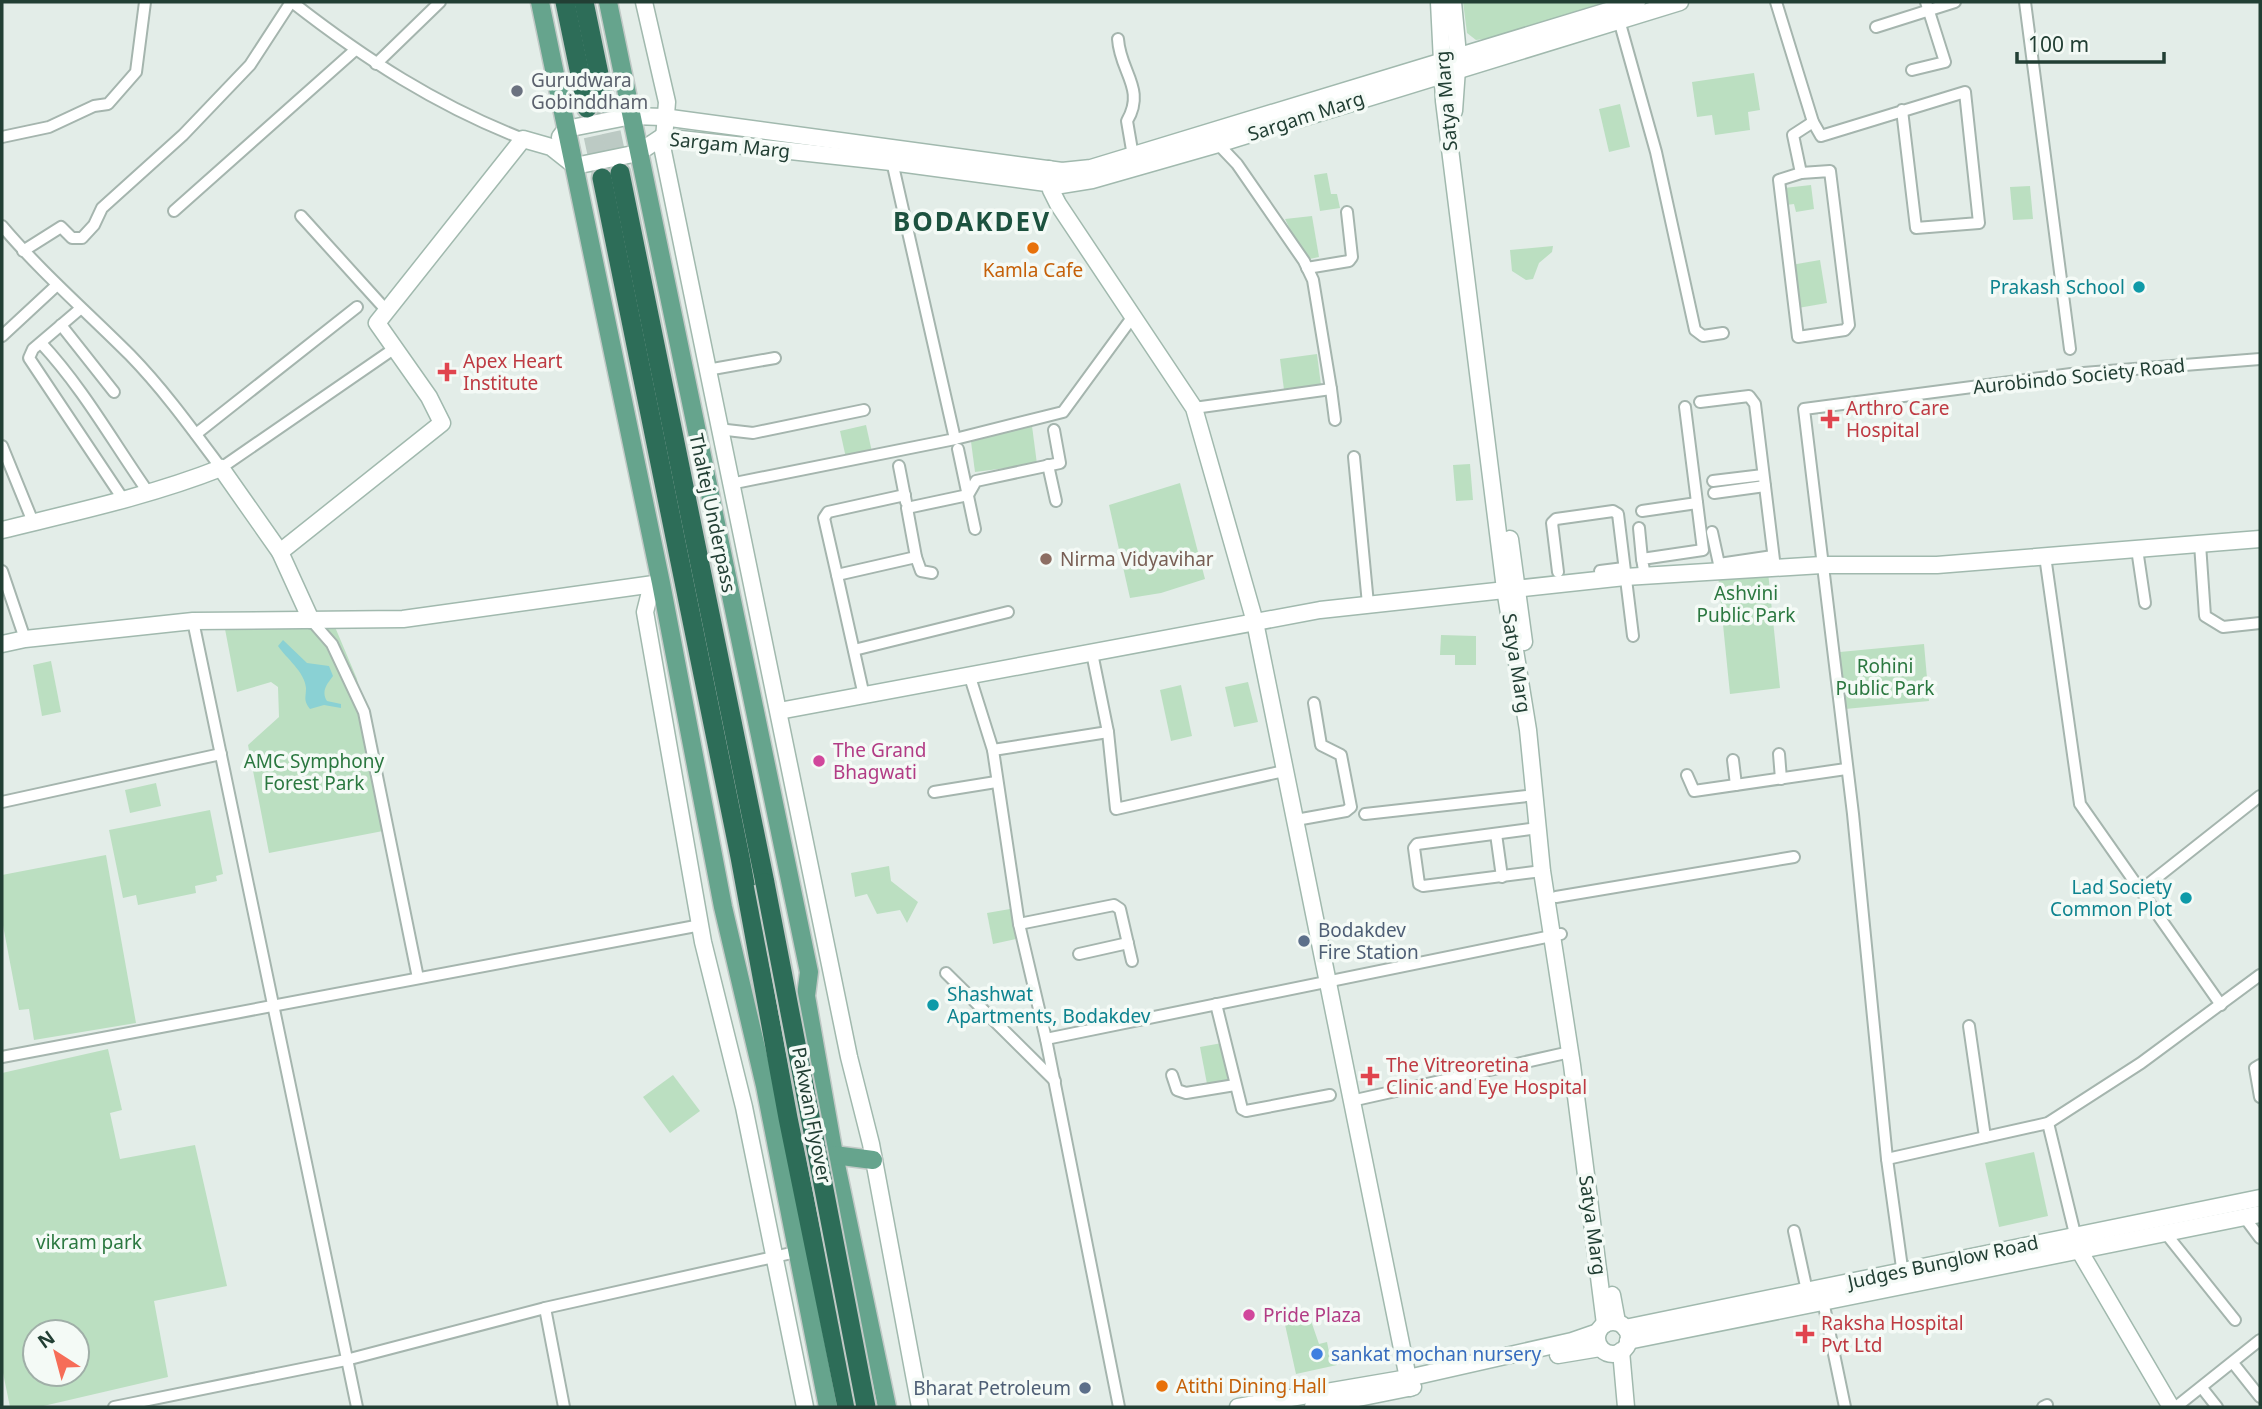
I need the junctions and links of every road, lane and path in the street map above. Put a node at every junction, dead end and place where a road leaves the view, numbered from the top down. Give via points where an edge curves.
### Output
1 (145, 2) edge
2 (292, 2) edge
3 (440, 2) edge
4 (540, 2) edge
5 (565, 2) edge
6 (584, 2) edge
7 (608, 2) edge
8 (644, 2) edge
9 (1439, 2) edge
10 (1453, 2) edge
11 (1637, 2) edge
12 (1680, 2) edge
13 (1776, 2) edge
14 (1955, 2) edge
15 (2025, 2) edge
16 (1927, 6) edge
17 (1619, 20) junction
18 (1877, 27) dead end
19 (1118, 39) dead end
20 (354, 51) junction
21 (376, 64) junction
22 (1449, 64) junction
23 (1912, 70) dead end
24 (1902, 110) junction
25 (632, 116) junction
26 (663, 117) junction
27 (1813, 122) junction
28 (566, 130) junction
29 (2, 137) edge
30 (662, 137) junction
31 (523, 139) junction
32 (1218, 144) junction
33 (551, 147) junction
34 (638, 153) junction
35 (892, 155) junction
36 (1133, 156) junction
37 (575, 166) junction
38 (1801, 173) junction
39 (1049, 176) junction
40 (174, 211) dead end
41 (1347, 212) dead end
42 (301, 216) dead end
43 (2, 226) edge
44 (23, 251) junction
45 (1307, 268) junction
46 (57, 285) junction
47 (357, 307) dead end
48 (80, 309) junction
49 (387, 311) junction
50 (1133, 316) junction
51 (61, 325) junction
52 (1723, 333) dead end
53 (2, 336) edge
54 (41, 343) junction
55 (395, 348) junction
56 (2070, 349) dead end
57 (775, 358) dead end
58 (2260, 359) edge
59 (706, 370) junction
60 (1331, 389) junction
61 (114, 392) dead end
62 (1700, 402) dead end
63 (1685, 407) dead end
64 (1194, 408) junction
65 (864, 410) dead end
66 (1335, 420) dead end
67 (718, 429) junction
68 (1054, 430) dead end
69 (196, 433) junction
70 (956, 444) junction
71 (2, 446) edge
72 (1354, 457) dead end
73 (1048, 465) junction
74 (899, 466) dead end
75 (221, 468) junction
76 (1764, 480) junction
77 (730, 484) junction
78 (1714, 487) dead end
79 (148, 492) junction
80 (905, 495) junction
81 (968, 495) junction
82 (123, 499) junction
83 (1056, 501) dead end
84 (1696, 503) junction
85 (907, 508) junction
86 (1642, 511) dead end
87 (33, 522) junction
88 (1639, 527) dead end
89 (975, 529) dead end
90 (2, 530) edge
91 (1712, 532) dead end
92 (2260, 539) edge
93 (2200, 544) junction
94 (2137, 548) junction
95 (280, 552) junction
96 (1697, 553) junction
97 (2045, 556) junction
98 (916, 557) junction
99 (1774, 562) junction
100 (1822, 565) junction
101 (1733, 566) junction
102 (1644, 568) junction
103 (2, 571) edge
104 (1600, 571) dead end
105 (1558, 572) dead end
106 (1624, 572) junction
107 (932, 573) dead end
108 (1700, 573) junction
109 (837, 575) junction
110 (661, 583) junction
111 (1511, 589) junction
112 (2145, 603) dead end
113 (1368, 604) junction
114 (1008, 612) dead end
115 (311, 620) junction
116 (193, 621) junction
117 (1255, 622) junction
118 (2260, 623) edge
119 (1633, 636) dead end
120 (25, 639) junction
121 (2, 644) edge
122 (853, 650) junction
123 (1092, 653) junction
124 (970, 677) junction
125 (864, 696) junction
126 (1314, 703) dead end
127 (779, 711) junction
128 (1108, 732) junction
129 (993, 750) junction
130 (220, 754) junction
131 (1779, 754) dead end
132 (1733, 760) dead end
133 (1846, 769) junction
134 (1284, 771) junction
135 (1687, 775) dead end
136 (1781, 779) junction
137 (996, 782) junction
138 (1736, 785) junction
139 (934, 792) dead end
140 (1536, 795) junction
141 (2260, 796) edge
142 (2, 802) edge
143 (1365, 814) dead end
144 (1296, 820) junction
145 (1538, 828) junction
146 (735, 832) junction
147 (1496, 834) junction
148 (1794, 857) dead end
149 (762, 863) junction
150 (1542, 871) junction
151 (1502, 877) junction
152 (2141, 890) junction
153 (1556, 897) junction
154 (1019, 924) junction
155 (701, 925) junction
156 (1557, 935) junction
157 (1128, 943) junction
158 (1079, 954) dead end
159 (1132, 961) dead end
160 (740, 971) junction
161 (946, 973) dead end
162 (2260, 975) edge
163 (418, 978) junction
164 (1326, 982) junction
165 (806, 996) junction
166 (1216, 1004) junction
167 (2221, 1005) junction
168 (272, 1006) junction
169 (1969, 1026) dead end
170 (1046, 1039) junction
171 (1570, 1052) junction
172 (2, 1057) edge
173 (2260, 1065) edge
174 (1172, 1075) dead end
175 (1055, 1081) junction
176 (1235, 1085) junction
177 (1330, 1095) dead end
178 (2260, 1097) edge
179 (1350, 1101) junction
180 (2048, 1123) junction
181 (1984, 1137) junction
182 (1587, 1151) junction
183 (834, 1155) junction
184 (1887, 1159) junction
185 (873, 1160) junction
186 (2260, 1198) edge
187 (2253, 1216) edge
188 (1794, 1231) dead end
189 (2167, 1235) junction
190 (2260, 1238) edge
191 (2077, 1242) junction
192 (796, 1252) junction
193 (774, 1257) junction
194 (1904, 1278) junction
195 (1807, 1291) junction
196 (1824, 1301) junction
197 (545, 1308) junction
198 (2235, 1320) dead end
199 (1613, 1337) junction
200 (2260, 1340) edge
201 (346, 1360) junction
202 (2233, 1363) junction
203 (1409, 1383) junction
204 (2202, 1388) junction
205 (2260, 1397) edge
206 (886, 1402) edge
207 (1356, 1403) edge
208 (2169, 1406) edge
209 (114, 1407) edge
210 (357, 1407) edge
211 (564, 1407) edge
212 (805, 1407) edge
213 (828, 1407) edge
214 (847, 1407) edge
215 (855, 1407) edge
216 (866, 1407) edge
217 (920, 1407) edge
218 (1119, 1407) edge
219 (1238, 1407) edge
220 (1313, 1407) edge
221 (1616, 1407) edge
222 (1626, 1407) edge
223 (1845, 1407) edge
224 (2217, 1407) edge

1 - 29 street via 136,72 108,104 49,127
2 - 20 street
2 - 44 street via 250,65 183,135 102,208 82,238 72,238 61,227
3 - 21 street
4 - 28 main road
5 - 6 highway via 596,106
7 - 25 main road
8 - 26 street via 667,102
9 - 22 street, Satya Marg
10 - 22 street, Satya Marg
11 - 22 street, Sargam Marg
12 - 17 street, Sargam Marg
13 - 27 street
14 - 16 street
15 - 56 street
16 - 18 street
16 - 23 street via 1945,62
17 - 22 street, Sargam Marg
17 - 52 street via 1656,152 1695,330 1703,337
19 - 36 street via 1135,96 1127,121
20 - 21 street
20 - 40 street
21 - 31 street
22 - 32 street, Sargam Marg
22 - 36 street, Sargam Marg
22 - 111 street, Satya Marg
24 - 24 street via 1965,92 1979,223 1917,230
24 - 27 street via 1823,136
25 - 26 street, Sargam Marg
25 - 28 street, Sargam Marg
25 - 34 main road
26 - 30 street
26 - 35 street, Sargam Marg
27 - 38 street via 1793,135
28 - 33 street
28 - 37 main road
30 - 34 street, Sargam Marg
30 - 35 street, Sargam Marg
30 - 59 street
31 - 33 street
31 - 49 street
32 - 39 street, Sargam Marg via 1092,180 1061,185
32 - 45 street via 1237,164
33 - 37 street
34 - 37 street, Sargam Marg
34 - 165 main road via 809,972
35 - 39 street, Sargam Marg
35 - 70 street
36 - 39 street, Sargam Marg
37 - 110 main road
38 - 38 street via 1779,180 1798,337 1845,330 1849,325 1832,173
39 - 50 street via 1058,204
41 - 45 street via 1352,257
42 - 49 street
43 - 44 street
44 - 46 street
45 - 60 street via 1321,320
46 - 48 street
46 - 53 street
47 - 69 street
48 - 51 street
48 - 69 street via 130,355
49 - 55 street via 377,323
50 - 64 street
50 - 70 street via 1063,412
51 - 54 street
51 - 61 street
54 - 79 street via 89,401
54 - 82 street via 29,358 33,367
55 - 75 street
55 - 95 street via 442,423
57 - 59 street
58 - 100 street, Aurobindo Society Road via 2071,374 1804,410
59 - 67 street
60 - 64 street
60 - 66 street
62 - 76 street via 1749,396 1755,404
63 - 84 street
64 - 117 street
65 - 67 street via 753,433
67 - 77 street
68 - 73 street via 1060,463
69 - 75 street
70 - 77 street
70 - 81 street
71 - 87 street
72 - 113 street
73 - 81 street via 976,481
73 - 83 street
74 - 80 street
75 - 79 street
75 - 95 street
76 - 78 street
76 - 99 street
77 - 127 street
79 - 82 street
80 - 85 street
80 - 109 street via 828,512 824,518
81 - 85 street
81 - 89 street
82 - 87 street
84 - 86 street
84 - 96 street via 1703,550
85 - 98 street
87 - 90 street
88 - 102 street
91 - 101 street via 1716,561
92 - 93 street
93 - 94 street
93 - 118 street via 2205,616 2223,627
94 - 97 street
94 - 112 street
95 - 115 street
96 - 102 street
96 - 108 street
97 - 100 street via 1937,565
97 - 152 street via 2080,804
98 - 107 street via 921,571
98 - 109 street
99 - 100 street
99 - 101 street
100 - 133 street
101 - 108 street
102 - 106 street
102 - 108 street
103 - 120 street
104 - 106 street
105 - 106 street via 1552,523 1613,511 1618,514
106 - 111 street
106 - 119 street
109 - 122 street
110 - 115 street via 402,619
110 - 155 street via 649,596 645,612
110 - 160 main road via 723,906
111 - 113 street
111 - 140 street, Satya Marg
111 - 153 street, Satya Marg
113 - 117 street
114 - 122 street
115 - 116 street
115 - 163 street via 331,644 364,712
116 - 120 street
116 - 130 street
117 - 123 street
117 - 134 street
120 - 121 street
122 - 125 street
123 - 124 street
123 - 128 street
124 - 125 street
124 - 129 street
125 - 127 street
126 - 144 street via 1321,745 1341,755 1350,807
127 - 185 street
128 - 129 street
128 - 134 street via 1116,809
129 - 137 street
130 - 142 street
130 - 168 street
131 - 136 street
132 - 138 street
133 - 136 street
133 - 184 street
134 - 144 street
135 - 138 street via 1693,791
136 - 138 street
137 - 139 street
137 - 154 street
140 - 143 street
140 - 145 street, Satya Marg
141 - 152 street
144 - 164 street
145 - 147 street
145 - 150 street, Satya Marg
146 - 149 highway, Thaltej Underpass via 611,176
146 - 160 main road via 726,858 739,929
146 - 214 highway, Pakwan Flyover
147 - 151 street
147 - 151 street via 1417,844 1419,884
148 - 153 street
149 - 165 main road via 776,875
149 - 216 highway, Pakwan Flyover, bridge
150 - 151 street
150 - 156 street, Satya Marg
152 - 167 street
153 - 156 street, Satya Marg
154 - 157 street via 1114,905 1120,909
154 - 170 street
155 - 163 street
155 - 193 street
156 - 164 street
156 - 171 street, Satya Marg
156 - 182 street, Satya Marg
157 - 158 street
157 - 159 street
160 - 192 main road
161 - 175 street
162 - 167 street
163 - 168 street
164 - 166 street
164 - 179 street
165 - 183 main road
166 - 170 street
166 - 176 street
167 - 180 street
168 - 172 street
168 - 201 street
169 - 181 street
170 - 175 street
171 - 179 street
171 - 182 street, Satya Marg
173 - 178 street via 2255,1068
174 - 176 street via 1177,1090 1186,1094
175 - 218 street
176 - 177 street via 1247,1111
179 - 203 street
180 - 181 street
180 - 191 street
181 - 184 street
182 - 199 street, Satya Marg
183 - 185 main road
183 - 206 main road
184 - 194 street
185 - 217 street
186 - 191 street, Judges Bunglow Road
187 - 189 street, Judges Bunglow Road
187 - 190 street
188 - 195 street
189 - 191 street, Judges Bunglow Road
189 - 198 street
191 - 194 street, Judges Bunglow Road
191 - 208 street
192 - 193 street
192 - 213 main road
193 - 197 street
193 - 212 street
194 - 195 street, Judges Bunglow Road
194 - 196 street, Judges Bunglow Road
195 - 199 street, Judges Bunglow Road
196 - 199 street, Judges Bunglow Road
196 - 223 street
197 - 201 street
197 - 211 street
199 - 203 street, Judges Bunglow Road
199 - 221 street, Satya Marg
199 - 222 street, Satya Marg
200 - 202 street
201 - 209 street
201 - 210 street
202 - 204 street
202 - 205 street
203 - 207 street, Judges Bunglow Road
203 - 219 street, Judges Bunglow Road
204 - 208 street
204 - 224 street
206 - 215 main road
207 - 220 street, Judges Bunglow Road

